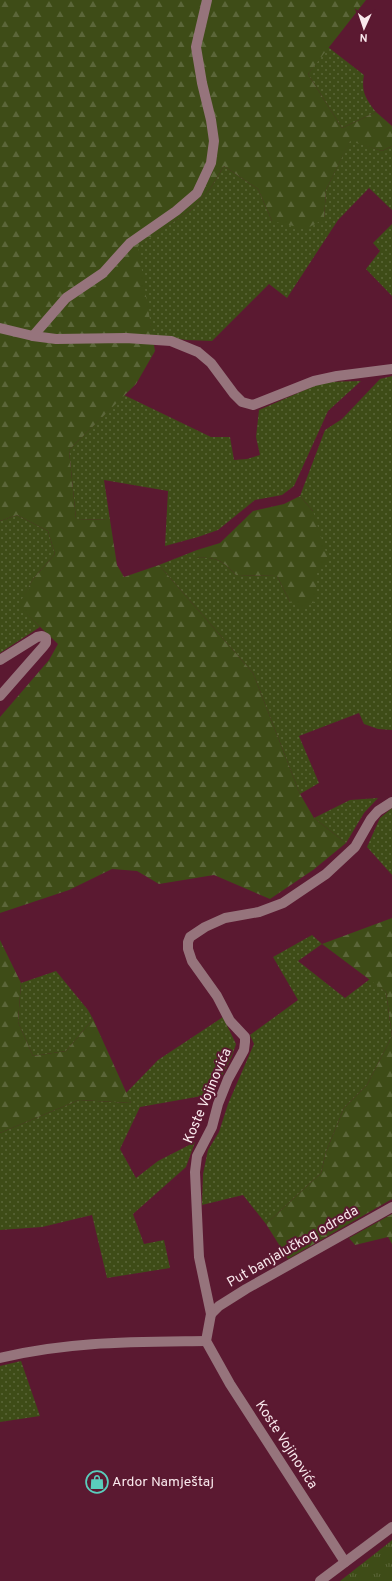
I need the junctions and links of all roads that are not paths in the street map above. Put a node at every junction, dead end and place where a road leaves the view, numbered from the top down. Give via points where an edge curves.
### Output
1 (208, 0) edge
2 (0, 328) edge
3 (33, 336) junction
4 (392, 369) edge
5 (0, 660) edge
6 (0, 696) edge
7 (392, 802) edge
8 (392, 1207) edge
9 (211, 1314) junction
10 (206, 1341) junction
11 (0, 1358) edge
12 (392, 1527) edge
13 (345, 1562) junction
14 (320, 1581) edge

1 - 3 street via 196,46 214,141 211,163 197,193 130,243 103,273 66,298
2 - 3 street
3 - 4 street via 56,339 126,338 171,341 198,352 242,402 253,405 314,381
5 - 6 street via 37,637 46,638 43,646
7 - 9 street, Koste Vojinovića via 378,811 355,847 326,874 283,903 259,912 225,918 190,936 189,955 192,961 217,996 230,1021 245,1037 244,1050 228,1079 212,1127 197,1156 195,1172 199,1257
8 - 9 street, Put banjalučkog odreda via 246,1289
9 - 10 street, Koste Vojinovića
10 - 11 street via 55,1347
10 - 13 street, Koste Vojinovića via 230,1384
12 - 13 street
13 - 14 street

